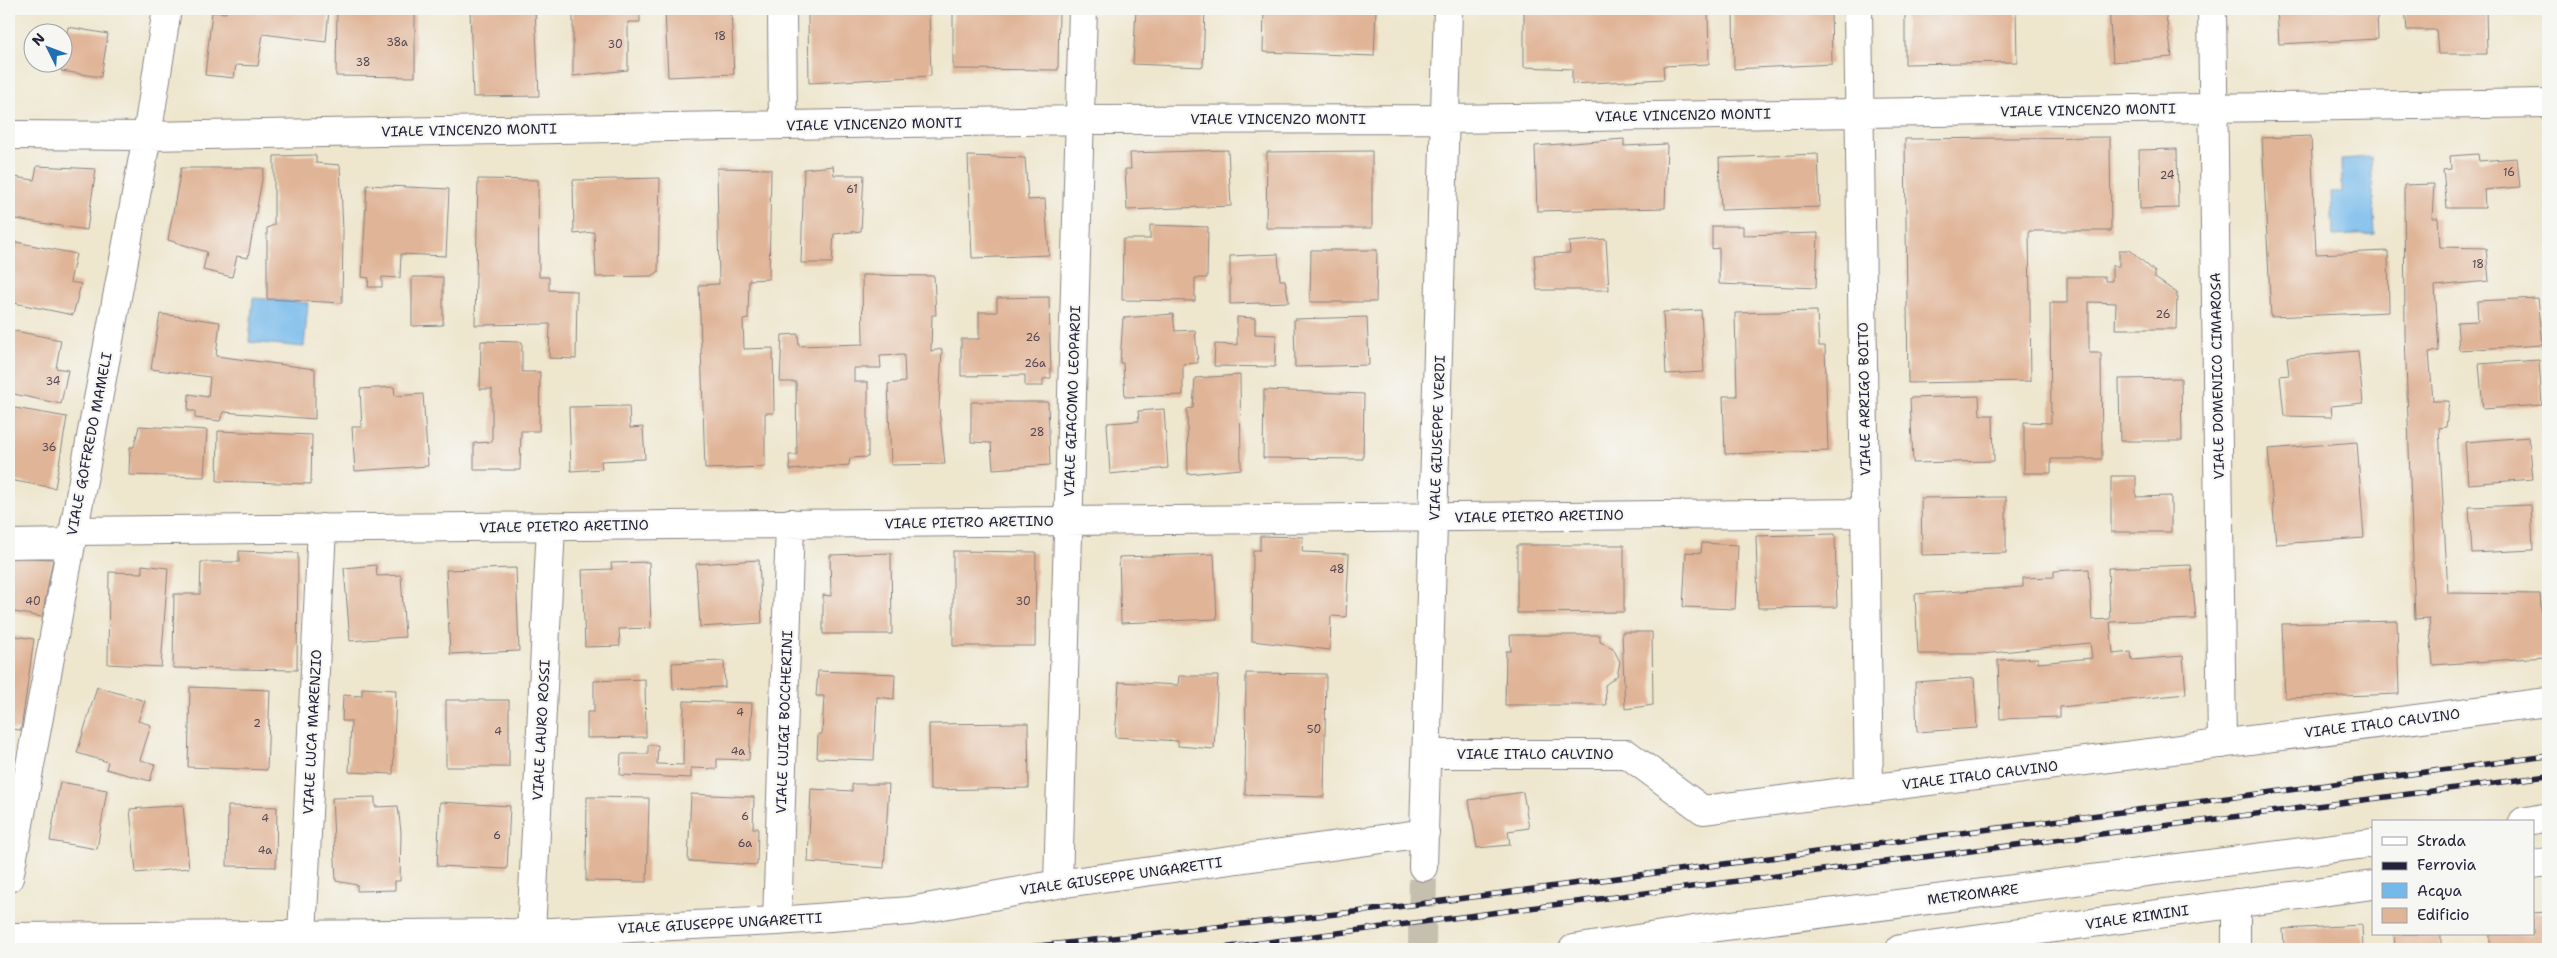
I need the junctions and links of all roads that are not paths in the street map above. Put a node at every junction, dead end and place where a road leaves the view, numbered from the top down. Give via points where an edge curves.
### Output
1 (167, 9) edge
2 (782, 9) edge
3 (1083, 9) edge
4 (1448, 9) edge
5 (1858, 9) edge
6 (2212, 9) edge
7 (2548, 104) edge
8 (2213, 108) junction
9 (1860, 113) junction
10 (1446, 119) junction
11 (1080, 120) junction
12 (783, 125) junction
13 (9, 135) edge
14 (146, 136) junction
15 (1866, 513) junction
16 (1434, 517) junction
17 (1068, 521) junction
18 (790, 524) junction
19 (551, 526) junction
20 (322, 528) junction
21 (72, 537) junction
22 (9, 544) edge
23 (2548, 702) edge
24 (2222, 744) junction
25 (1427, 754) junction
26 (1869, 789) junction
27 (2548, 817) edge
28 (2533, 820) edge
29 (1425, 833) junction
30 (2372, 843) edge
31 (2548, 862) edge
32 (2534, 864) edge
33 (1423, 867) tunnel mouth
34 (9, 878) edge
35 (1058, 884) junction
36 (2372, 885) edge
37 (2236, 903) junction
38 (777, 921) junction
39 (531, 933) junction
40 (302, 935) junction
41 (9, 937) edge
42 (1573, 949) edge
43 (1900, 949) edge
44 (2236, 949) edge

1 - 14 street, VIALE GOFFREDO MAMELI
2 - 12 street
3 - 11 street, VIALE GIACOMO LEOPARDI
4 - 10 street, VIALE GIUSEPPE VERDI
5 - 9 street, VIALE ARRIGO BOITO
6 - 8 street, VIALE DOMENICO CIMAROSA
7 - 8 street, VIALE VINCENZO MONTI
8 - 9 street, VIALE VINCENZO MONTI
8 - 24 street, VIALE DOMENICO CIMAROSA
9 - 10 street, VIALE VINCENZO MONTI
9 - 15 street, VIALE ARRIGO BOITO
10 - 11 street, VIALE VINCENZO MONTI
10 - 16 street, VIALE GIUSEPPE VERDI
11 - 12 street, VIALE VINCENZO MONTI
11 - 17 street, VIALE GIACOMO LEOPARDI
12 - 14 street, VIALE VINCENZO MONTI
13 - 14 street, VIALE VINCENZO MONTI
14 - 21 street, VIALE GOFFREDO MAMELI
15 - 16 street, VIALE PIETRO ARETINO
15 - 26 street, VIALE ARRIGO BOITO
16 - 17 street, VIALE PIETRO ARETINO
16 - 25 street, VIALE GIUSEPPE VERDI
17 - 18 street, VIALE PIETRO ARETINO
17 - 35 street, VIALE GIACOMO LEOPARDI
18 - 19 street, VIALE PIETRO ARETINO
18 - 38 street, VIALE LUIGI BOCCHERINI
19 - 20 street, VIALE PIETRO ARETINO
19 - 39 street, VIALE LAURO ROSSI
20 - 21 street, VIALE PIETRO ARETINO
20 - 40 street, VIALE LUCA MARENZIO
21 - 22 street, VIALE PIETRO ARETINO
21 - 34 street, VIALE GOFFREDO MAMELI
23 - 24 street, VIALE ITALO CALVINO
24 - 26 street, VIALE ITALO CALVINO
25 - 26 street, VIALE ITALO CALVINO via 1627,754 1703,810
25 - 29 street, VIALE GIUSEPPE VERDI
27 - 28 street
29 - 33 street, VIALE GIUSEPPE VERDI
29 - 35 street, VIALE GIUSEPPE UNGARETTI
30 - 42 street, METROMARE via 1694,930
31 - 32 street
35 - 38 street, VIALE GIUSEPPE UNGARETTI via 910,911
36 - 37 street, VIALE RIMINI
37 - 43 street, VIALE RIMINI
37 - 44 street
38 - 39 street, VIALE GIUSEPPE UNGARETTI
39 - 40 street, VIALE GIUSEPPE UNGARETTI
40 - 41 street, VIALE GIUSEPPE UNGARETTI

